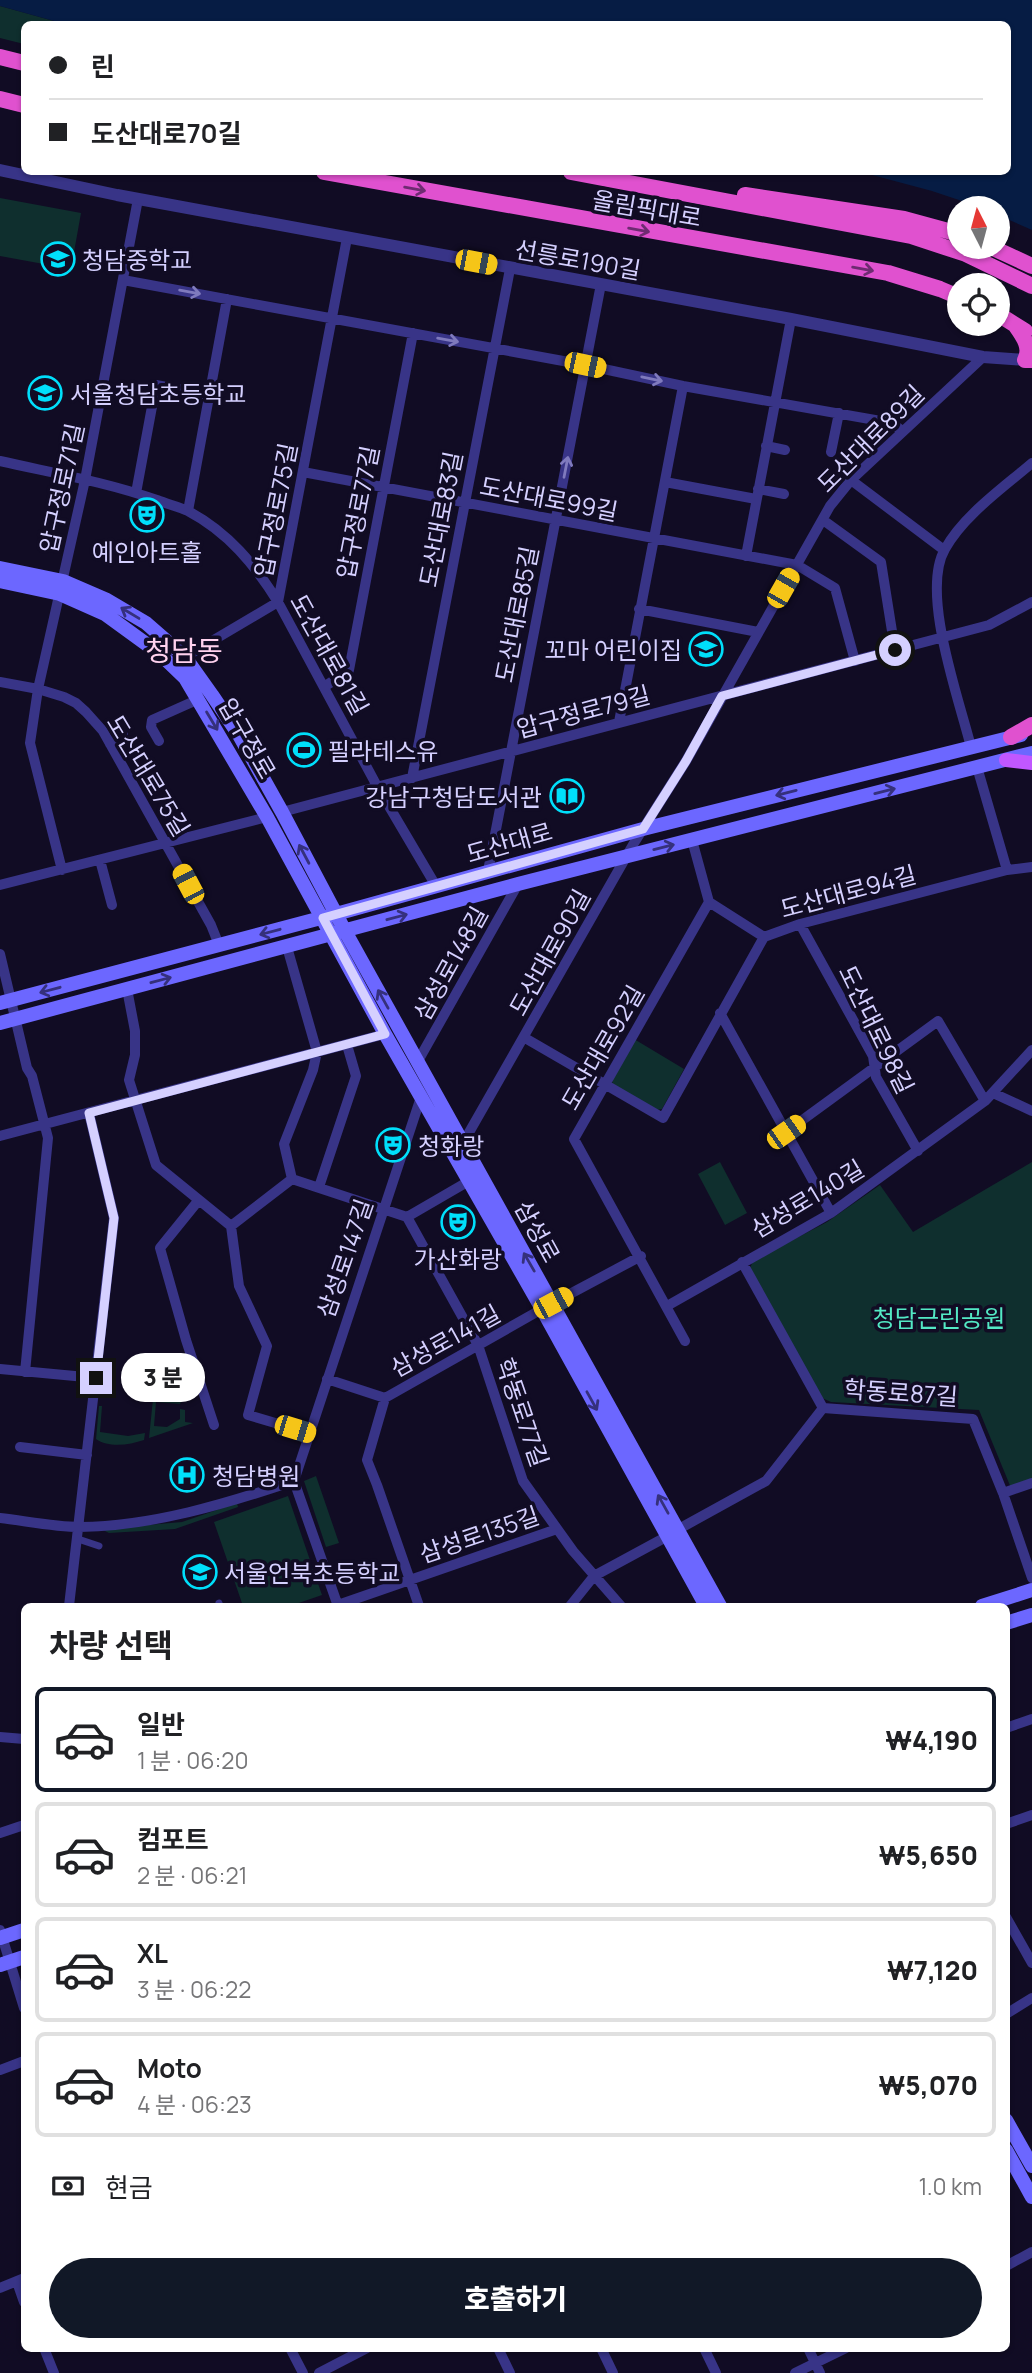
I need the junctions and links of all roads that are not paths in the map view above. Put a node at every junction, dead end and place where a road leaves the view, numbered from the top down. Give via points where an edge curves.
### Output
1 (0, 57) edge
2 (21, 62) edge
3 (0, 99) edge
4 (21, 104) edge
5 (0, 170) edge
6 (21, 174) edge
7 (24, 175) edge
8 (341, 175) edge
9 (588, 175) edge
10 (687, 193) junction
11 (138, 199) junction
12 (947, 231) edge
13 (347, 238) junction
14 (1010, 256) edge
15 (1032, 266) edge
16 (510, 269) junction
17 (123, 280) junction
18 (601, 284) junction
19 (1032, 286) edge
20 (947, 292) edge
21 (227, 299) junction
22 (333, 318) junction
23 (790, 319) junction
24 (1010, 322) edge
25 (1016, 326) junction
26 (413, 333) junction
27 (1032, 336) edge
28 (495, 348) junction
29 (983, 357) junction
30 (1029, 360) edge
31 (585, 365) junction
32 (683, 386) junction
33 (209, 395) junction
34 (775, 401) junction
35 (839, 412) junction
36 (902, 431) junction
37 (766, 446) junction
38 (785, 450) dead end
39 (831, 452) dead end
40 (0, 461) edge
41 (1032, 463) edge
42 (303, 472) junction
43 (85, 480) junction
44 (851, 480) junction
45 (665, 482) junction
46 (383, 488) junction
47 (136, 493) junction
48 (757, 494) junction
49 (784, 494) dead end
50 (465, 503) junction
51 (188, 511) junction
52 (555, 520) junction
53 (823, 520) junction
54 (653, 539) junction
55 (944, 550) junction
56 (746, 556) junction
57 (797, 565) junction
58 (0, 568) edge
59 (0, 581) edge
60 (62, 587) junction
61 (278, 603) junction
62 (1032, 603) edge
63 (639, 609) junction
64 (758, 632) junction
65 (943, 638) junction
66 (895, 650) junction
67 (185, 657) junction
68 (855, 661) junction
69 (0, 682) edge
70 (324, 687) junction
71 (38, 689) junction
72 (722, 696) junction
73 (199, 699) junction
74 (619, 722) junction
75 (1032, 725) edge
76 (1032, 732) edge
77 (123, 735) dead end
78 (1011, 737) junction
79 (159, 741) dead end
80 (110, 744) junction
81 (971, 747) junction
82 (511, 752) junction
83 (1032, 753) edge
84 (1006, 760) junction
85 (1032, 763) edge
86 (977, 767) junction
87 (412, 778) junction
88 (377, 786) junction
89 (274, 815) junction
90 (643, 829) junction
91 (692, 841) junction
92 (634, 842) joint
93 (166, 843) junction
94 (627, 857) junction
95 (100, 860) junction
96 (1032, 867) edge
97 (62, 870) junction
98 (1007, 870) junction
99 (488, 871) junction
100 (518, 884) junction
101 (0, 885) edge
102 (436, 886) junction
103 (709, 902) junction
104 (112, 905) dead end
105 (330, 916) junction
106 (800, 924) junction
107 (338, 933) junction
108 (764, 937) junction
109 (219, 945) junction
110 (287, 947) junction
111 (0, 954) edge
112 (127, 989) junction
113 (6, 1002) edge
114 (720, 1013) junction
115 (16, 1018) junction
116 (0, 1023) edge
117 (385, 1034) junction
118 (525, 1038) junction
119 (347, 1045) junction
120 (1032, 1050) edge
121 (317, 1052) junction
122 (418, 1061) junction
123 (873, 1069) junction
124 (605, 1084) junction
125 (421, 1097) junction
126 (989, 1097) junction
127 (137, 1101) junction
128 (1032, 1111) edge
129 (89, 1113) junction
130 (44, 1124) junction
131 (786, 1132) junction
132 (0, 1136) edge
133 (464, 1143) junction
134 (918, 1151) junction
135 (292, 1179) junction
136 (469, 1181) junction
137 (319, 1187) junction
138 (198, 1202) junction
139 (383, 1209) junction
140 (831, 1213) junction
141 (407, 1217) junction
142 (231, 1226) junction
143 (641, 1256) junction
144 (742, 1262) junction
145 (547, 1306) junction
146 (667, 1306) junction
147 (685, 1340) dead end
148 (478, 1345) junction
149 (0, 1369) edge
150 (25, 1372) junction
151 (96, 1378) junction
152 (327, 1378) junction
153 (385, 1398) junction
154 (823, 1408) junction
155 (214, 1425) dead end
156 (309, 1433) junction
157 (20, 1447) dead end
158 (87, 1455) junction
159 (293, 1481) junction
160 (1032, 1483) edge
161 (1003, 1493) junction
162 (0, 1518) edge
163 (79, 1527) junction
164 (558, 1529) junction
165 (671, 1533) junction
166 (78, 1539) junction
167 (99, 1546) dead end
168 (594, 1576) junction
169 (1032, 1578) edge
170 (410, 1580) junction
171 (1032, 1590) edge
172 (69, 1603) edge
173 (336, 1603) edge
174 (345, 1603) edge
175 (418, 1603) edge
176 (572, 1603) edge
177 (618, 1603) edge
178 (705, 1603) edge
179 (718, 1603) edge
180 (991, 1603) edge
181 (1032, 1615) edge
182 (1010, 1622) edge
183 (1032, 1719) edge
184 (1010, 1727) edge
185 (0, 1737) edge
186 (21, 1739) edge
187 (1032, 1815) edge
188 (1010, 1823) edge
189 (21, 1826) edge
190 (0, 1833) edge
191 (1010, 1924) edge
192 (21, 1931) edge
193 (1, 1935) edge
194 (5, 1963) edge
195 (1032, 1963) edge
196 (1032, 1998) edge
197 (21, 2001) edge
198 (1010, 2012) edge
199 (21, 2063) edge
200 (0, 2070) edge
201 (1010, 2126) edge
202 (1028, 2151) edge
203 (1010, 2157) edge
204 (1032, 2166) edge
205 (1032, 2197) edge
206 (1032, 2252) edge
207 (1010, 2264) edge
208 (21, 2280) edge
209 (0, 2288) edge
210 (46, 2352) edge
211 (292, 2352) edge
212 (359, 2352) edge
213 (500, 2352) edge
214 (603, 2352) edge
215 (706, 2352) edge
216 (810, 2352) edge
217 (840, 2352) edge
218 (817, 2368) edge
219 (54, 2373) edge
220 (303, 2373) edge
221 (319, 2373) edge
222 (510, 2373) edge
223 (613, 2373) edge
224 (716, 2373) edge
225 (795, 2373) edge

1 - 2 highway
3 - 4 highway
5 - 6 street, 선릉로190길
7 - 11 street, 선릉로190길
8 -> 20 highway, 올림픽대로 via 888,273
9 - 10 highway, 올림픽대로
10 - 12 highway via 760,196 904,219
10 - 19 highway, 올림픽대로 via 911,236 966,254
11 - 13 street, 선릉로190길
11 - 17 street, 압구정로71길
13 - 16 street, 선릉로190길
13 - 22 street, 압구정로75길
14 - 15 highway
16 - 18 street, 선릉로190길
16 - 28 street, 도산대로83길
17 -> 21 street
17 - 43 street, 압구정로71길
18 - 23 street, 선릉로190길
18 - 31 street, 도산대로85길
21 - 22 street
21 - 33 street
22 - 26 street
22 - 42 street, 압구정로75길
23 - 29 street, 선릉로190길
23 - 34 street
24 - 25 highway
25 - 27 highway
25 - 30 highway via 1029,349
26 -> 28 street
26 - 46 street, 압구정로77길
28 - 31 street
28 - 50 street, 도산대로83길
29 - 30 street, 선릉로190길
29 - 36 street, 도산대로89길
31 -> 32 street
52 -> 31 street, 도산대로85길
32 - 34 street
32 - 45 street
33 - 47 street via 156,385
33 - 51 street
34 - 35 street
34 - 37 street
35 - 36 street via 892,423
35 - 39 street
36 - 44 street, 도산대로89길
37 - 38 street
37 - 48 street
40 - 43 street, 도산대로81길
41 - 55 street via 962,526
42 - 46 street, 도산대로99길
42 - 61 street, 압구정로75길
43 - 47 street, 도산대로81길
43 - 60 street, 압구정로71길
44 - 53 street, 도산대로89길
44 - 55 street
45 - 48 street
45 - 54 street
46 - 50 street, 도산대로99길
46 - 70 street, 압구정로77길 via 349,670
47 - 51 street, 도산대로81길
48 - 49 street
48 - 56 street
50 - 52 street, 도산대로99길
50 - 87 street, 도산대로83길
51 - 61 street, 도산대로81길 via 243,553
52 - 54 street, 도산대로99길
52 - 82 street, 도산대로85길
53 - 57 street, 도산대로89길
53 - 66 street via 881,562
54 - 56 street, 도산대로99길
54 - 63 street
55 - 65 street via 935,588
56 - 57 street, 도산대로99길
57 - 64 street, 도산대로89길
57 - 68 street, 도산대로99길 via 835,588
58 - 60 main road, 압구정로
59 - 60 main road, 압구정로
67 -> 60 main road, 압구정로 via 146,623 107,600
60 - 71 street, 압구정로71길
60 - 73 main road, 압구정로 via 160,654 186,678
61 - 67 street, 압구정로75길
61 - 70 street, 도산대로81길
62 - 65 street, 압구정로79길 via 989,625
63 - 64 street
63 - 74 street
64 - 72 street, 도산대로89길
65 - 66 street, 압구정로79길
65 - 81 street
66 - 68 street, 압구정로79길
67 - 89 main road, 압구정로 via 239,735
68 - 72 street, 압구정로79길
69 - 71 street, 도산대로75길
70 - 88 street, 도산대로81길
71 - 80 street, 도산대로75길 via 76,703
71 - 97 street, 압구정로71길 via 30,743
72 - 74 street, 압구정로79길
72 - 90 street, 도산대로89길
73 - 79 street via 152,720
73 -> 89 main road, 압구정로
74 - 82 street, 압구정로79길
75 - 78 highway
76 - 78 main road, 도산대로
77 - 80 street
78 - 81 main road, 도산대로
80 - 93 street, 도산대로75길
81 -> 90 main road, 도산대로
82 - 87 street, 압구정로79길
82 - 99 street, 도산대로85길
83 - 84 main road, 도산대로
84 - 85 main road
84 - 86 main road, 도산대로
91 -> 86 main road, 도산대로
86 - 98 street
87 - 88 street, 압구정로79길
88 - 89 street, 압구정로79길
88 - 102 street, 도산대로81길
89 - 93 street, 압구정로79길
89 - 105 main road, 압구정로
90 - 92 street, 도산대로89길
90 - 99 main road, 도산대로
94 -> 91 main road, 도산대로
91 - 103 street
92 - 94 street, 도산대로90길
93 - 95 street, 압구정로79길
93 - 109 street, 도산대로75길
94 - 100 main road, 도산대로
94 - 118 street, 도산대로90길
95 - 97 street, 압구정로79길
95 - 104 street
96 - 98 street, 도산대로94길
97 - 101 street, 압구정로79길
98 - 106 street, 도산대로94길
99 - 102 main road, 도산대로
107 -> 100 main road, 도산대로
100 - 122 street, 삼성로148길
102 - 105 main road, 도산대로
103 - 108 street, 도산대로94길
103 - 124 street, 도산대로92길
105 - 107 main road, 삼성로
105 -> 109 main road, 도산대로
106 - 108 street, 도산대로94길
106 - 123 street, 도산대로98길 via 873,1056
107 - 110 main road, 도산대로
107 - 117 main road, 삼성로
122 -> 107 main road, 삼성로
108 - 114 street
109 -> 113 main road, 도산대로
112 -> 110 main road, 도산대로
110 - 121 street
111 - 113 street
112 - 115 main road, 도산대로
112 - 127 street via 135,1031 130,1080
113 - 115 street
114 - 124 street, 도산대로90길 via 663,1118
114 - 131 street
115 - 116 main road, 도산대로
115 - 130 street
117 - 119 street
117 - 125 main road, 삼성로
118 - 124 street, 도산대로90길
118 - 133 street
119 - 121 street
119 - 137 street via 356,1076
120 - 126 street, 삼성로140길
121 - 127 street
121 - 135 street via 284,1143
122 - 133 main road, 삼성로
123 - 126 street via 938,1021
123 - 131 street
123 - 134 street, 도산대로98길
124 - 143 street, 도산대로92길 via 574,1139
125 - 136 main road, 삼성로
125 - 139 street, 삼성로147길
126 - 128 street
126 - 134 street, 삼성로140길
127 - 129 street
127 - 138 street via 156,1165
129 - 130 street
129 - 151 street via 114,1218
130 - 132 street
130 - 150 street via 48,1138
131 - 140 street
145 -> 133 main road, 삼성로
134 - 140 street, 삼성로140길
135 - 137 street
135 - 142 street
136 - 141 street
136 - 145 main road, 삼성로
137 - 139 street
138 - 142 street
138 - 155 street via 160,1248
139 - 141 street
139 - 152 street, 삼성로147길
140 - 144 street, 삼성로140길
141 - 148 street, 학동로77길
142 - 156 street via 239,1286 268,1346 248,1415
143 - 145 street, 삼성로141길
143 - 146 street, 도산대로92길
144 - 146 street, 삼성로140길
144 - 154 street, 학동로87길
145 - 148 street, 삼성로141길
145 - 165 main road, 삼성로
146 - 147 street
148 - 153 street, 삼성로141길
148 - 164 street, 학동로77길 via 523,1481
149 - 150 street
150 - 151 street
151 - 158 street
152 - 153 street, 삼성로141길
152 - 156 street, 삼성로147길
153 - 170 street via 366,1460
154 - 161 street, 학동로87길 via 973,1419
154 - 165 street via 766,1482
156 - 159 street, 삼성로147길
157 - 158 street
158 - 163 street
159 - 163 street via 182,1516
159 - 173 street
160 - 161 street
161 - 169 street, 학동로87길
162 - 163 street
163 - 166 street
164 - 168 street, 학동로77길
164 - 170 street, 삼성로135길
165 - 168 street
165 - 178 main road, 삼성로
165 - 179 main road, 삼성로
166 - 167 street
166 - 172 street
168 - 176 street
168 - 177 street, 학동로77길
170 - 174 street, 삼성로135길
170 - 175 street
171 - 180 main road
181 - 182 main road
183 - 184 street
185 - 186 street
187 - 188 street
189 - 190 street
191 - 195 street
192 - 193 main road
193 - 194 street
194 - 197 street
196 - 198 street
199 - 200 street
201 - 202 main road
202 - 204 main road
203 - 205 main road
206 - 207 street
208 - 209 street
210 - 219 street
211 - 220 street
212 - 221 street
213 - 222 street
214 - 223 street
215 - 224 street
216 - 218 street
217 - 218 street
218 - 225 street

